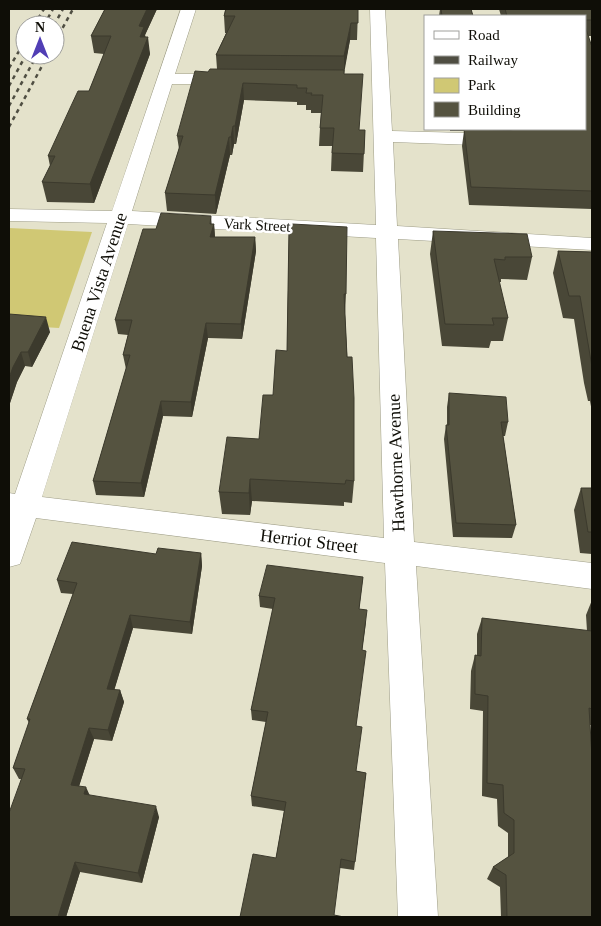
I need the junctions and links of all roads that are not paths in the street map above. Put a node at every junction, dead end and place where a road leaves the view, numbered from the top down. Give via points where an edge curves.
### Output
1 (188, 9) edge
2 (378, 9) edge
3 (165, 79) junction
4 (243, 79) edge
5 (360, 80) edge
6 (380, 81) junction
7 (382, 136) junction
8 (507, 140) edge
9 (11, 215) dead end
10 (120, 217) junction
11 (386, 232) junction
12 (592, 244) edge
13 (17, 504) edge
14 (400, 552) junction
15 (9, 555) edge
16 (592, 576) edge
17 (418, 917) edge

1 - 3 street, Buena Vista Avenue
2 - 6 street, Hawthorne Avenue
3 - 4 street
3 - 10 street, Buena Vista Avenue
5 - 6 street
6 - 7 street, Hawthorne Avenue
7 - 8 street
7 - 11 street, Hawthorne Avenue
9 - 10 street, Vark Street
10 - 11 street, Vark Street
10 - 13 street, Buena Vista Avenue
11 - 12 street, Vark Street
11 - 14 street, Hawthorne Avenue
13 - 14 street, Herriot Street
13 - 15 street, Buena Vista Avenue
14 - 16 street, Herriot Street
14 - 17 street, Hawthorne Avenue

